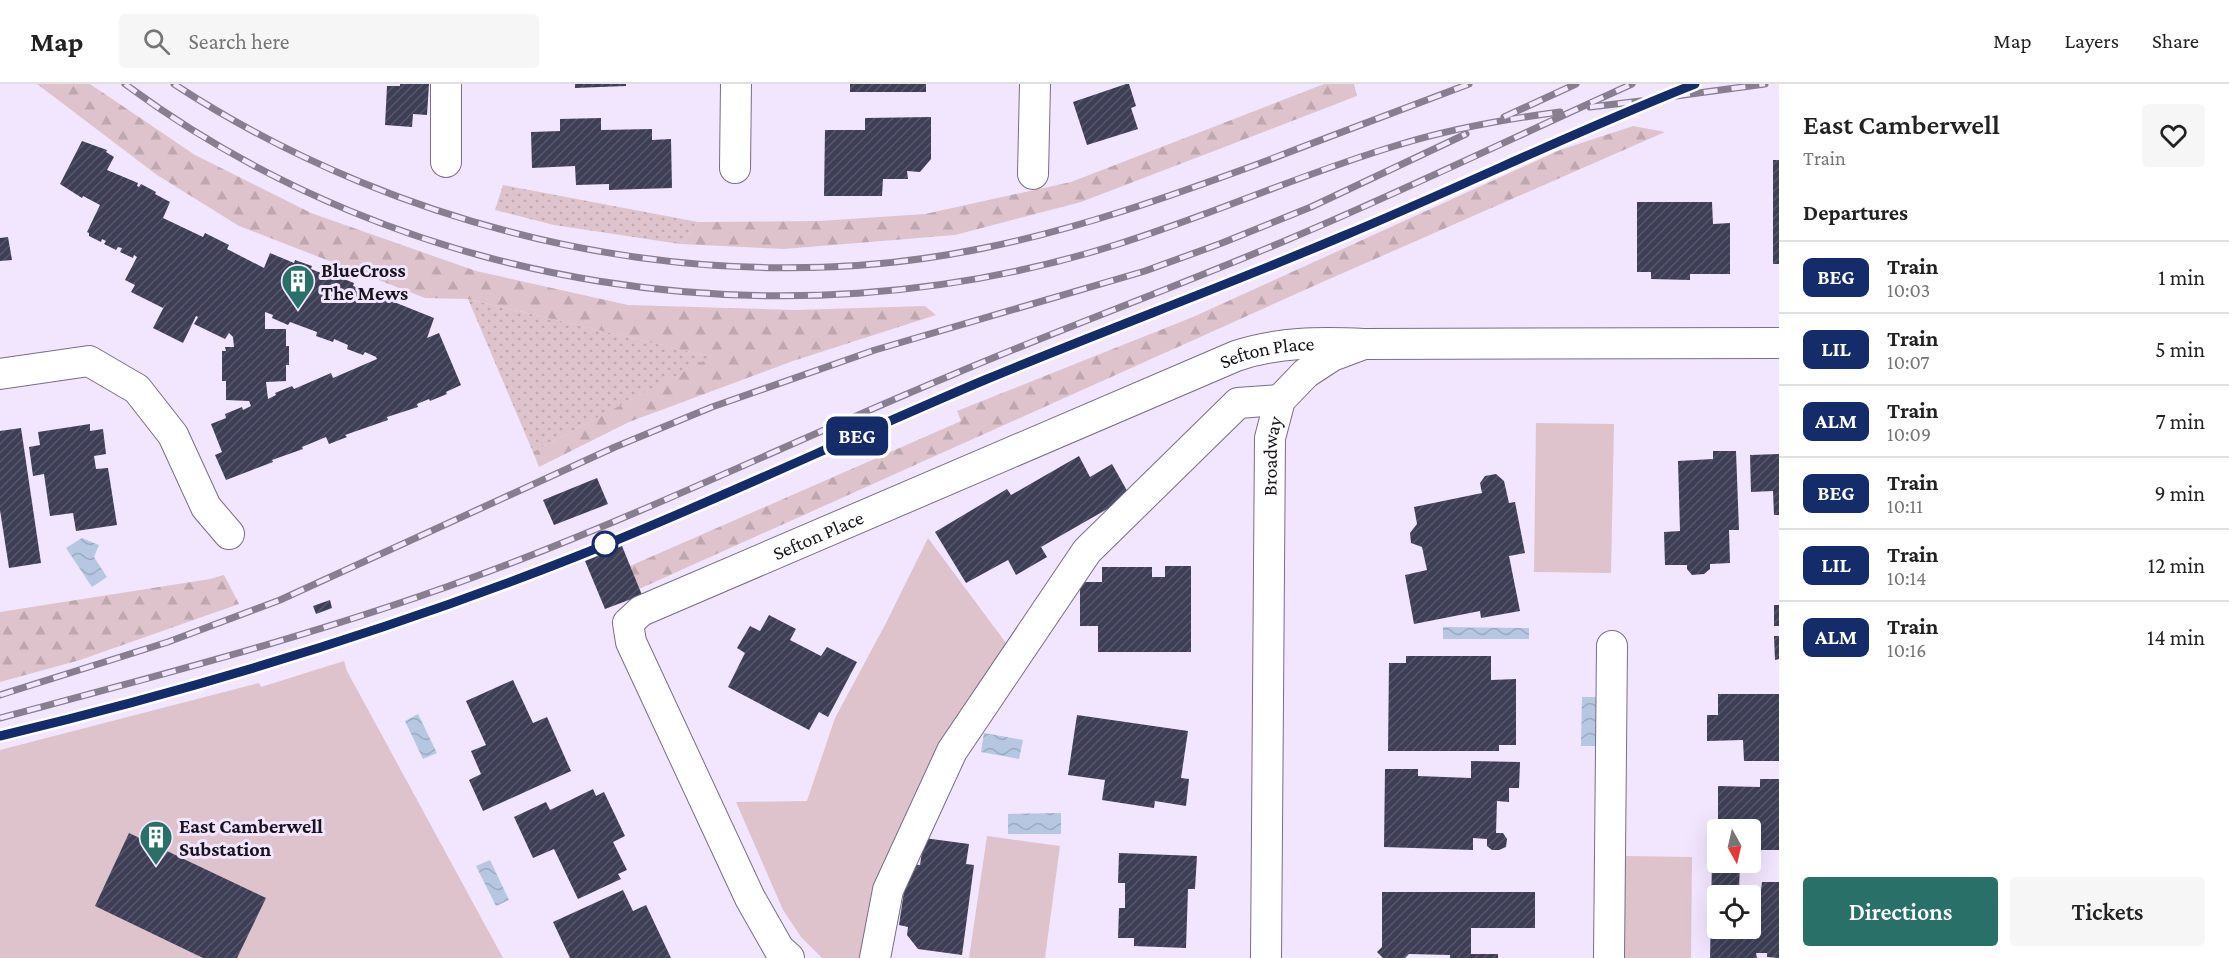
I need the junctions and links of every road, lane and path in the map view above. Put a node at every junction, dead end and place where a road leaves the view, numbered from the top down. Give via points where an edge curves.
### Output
1 (446, 84) edge
2 (736, 84) edge
3 (1035, 84) edge
4 (446, 162) dead end
5 (735, 168) dead end
6 (1033, 174) dead end
7 (1779, 343) edge
8 (1364, 344) junction
9 (0, 374) edge
10 (1280, 400) junction
11 (229, 534) dead end
12 (1612, 646) dead end
13 (789, 958) edge
14 (875, 958) edge
15 (1266, 958) edge
16 (1609, 958) edge

1 - 4 street
2 - 5 street
3 - 6 street
7 - 8 street, Broadway
8 - 10 street, Broadway via 1332,356 1306,373
8 - 13 street, Sefton Place via 1280,345 1236,356 632,617 628,623 631,642 750,898 779,949
9 - 11 street via 88,361 137,389 173,435 206,507
10 - 14 street via 1238,403 1088,551 952,751 888,890
10 - 15 street, Broadway via 1270,438
12 - 16 street

